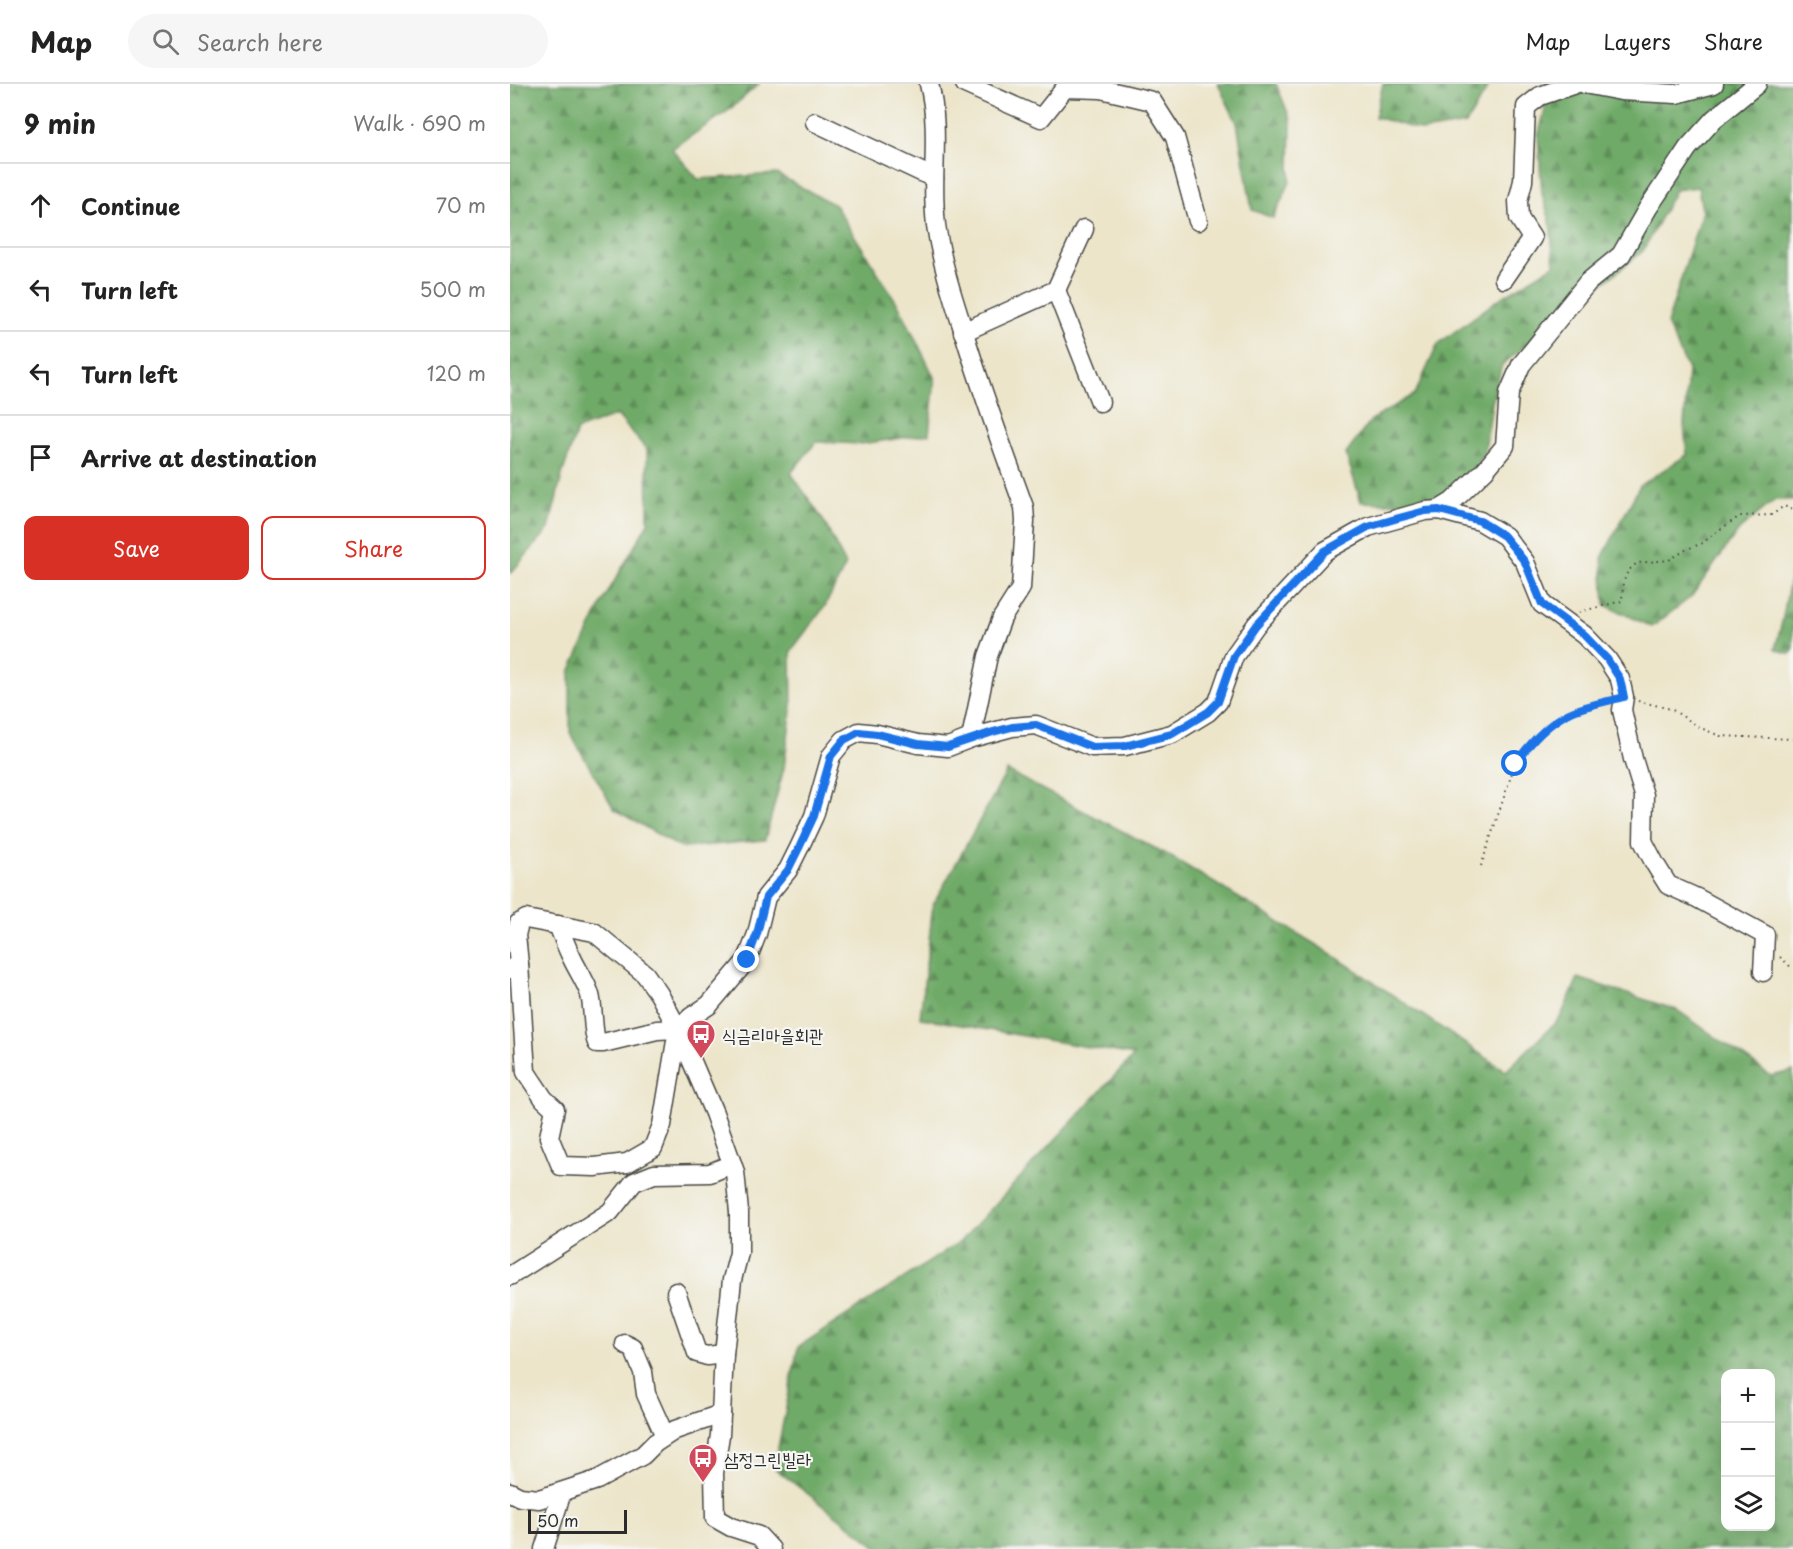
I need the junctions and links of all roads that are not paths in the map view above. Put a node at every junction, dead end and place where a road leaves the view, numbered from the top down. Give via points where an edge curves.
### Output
1 (929, 84) edge
2 (965, 84) edge
3 (1575, 84) edge
4 (1584, 84) edge
5 (1714, 84) edge
6 (1757, 84) edge
7 (815, 122) dead end
8 (934, 178) junction
9 (1197, 221) dead end
10 (1084, 229) dead end
11 (1504, 279) dead end
12 (1056, 290) junction
13 (963, 332) junction
14 (1100, 402) dead end
15 (1439, 510) junction
16 (971, 738) junction
17 (558, 925) junction
18 (514, 966) edge
19 (1763, 972) dead end
20 (678, 1029) junction
21 (732, 1164) junction
22 (510, 1276) edge
23 (676, 1292) dead end
24 (624, 1344) dead end
25 (724, 1354) junction
26 (721, 1414) junction
27 (665, 1436) junction
28 (510, 1492) edge
29 (562, 1492) junction
30 (544, 1549) edge
31 (771, 1549) edge

1 - 8 street
2 - 9 street via 1041,118 1065,88 1101,89 1152,101 1175,137
3 - 11 street via 1540,96 1526,107 1523,181 1518,201 1519,218 1532,238
4 - 5 street via 1676,94
6 - 15 street via 1714,118 1688,148 1621,255 1588,282 1521,365 1509,393 1505,446 1452,502
7 - 8 street
8 - 13 street via 943,266
10 - 12 street
12 - 13 street
12 - 14 street
13 - 16 street via 1024,507 1025,521 1021,588 1002,618 988,656
15 - 16 street via 1368,527 1325,551 1256,625 1234,656 1218,702 1172,734 1125,746 1092,747 1036,725
15 - 19 street via 1480,521 1504,536 1525,562 1542,604 1584,635 1607,659 1620,679 1622,710 1644,795 1643,841 1668,885 1765,935
16 - 20 street via 948,747 859,732 844,740 831,756 814,816 799,848 788,870 766,897 747,960 709,1005
17 - 18 street via 526,919 519,923
17 - 20 street via 594,932 645,974
17 - 20 street via 584,978 597,1042
18 - 20 street via 526,1072 555,1109 549,1137 561,1166 595,1167 627,1162 653,1148 662,1125
20 - 21 street
21 - 22 street via 710,1173 654,1174 634,1182 610,1212
21 - 25 street via 739,1212 739,1253
23 - 25 street via 697,1353
24 - 27 street via 636,1354 646,1394
25 - 26 street
26 - 27 street
26 - 31 street via 714,1473 715,1518 759,1536
27 - 29 street via 628,1464
28 - 29 street via 539,1499
29 - 30 street

